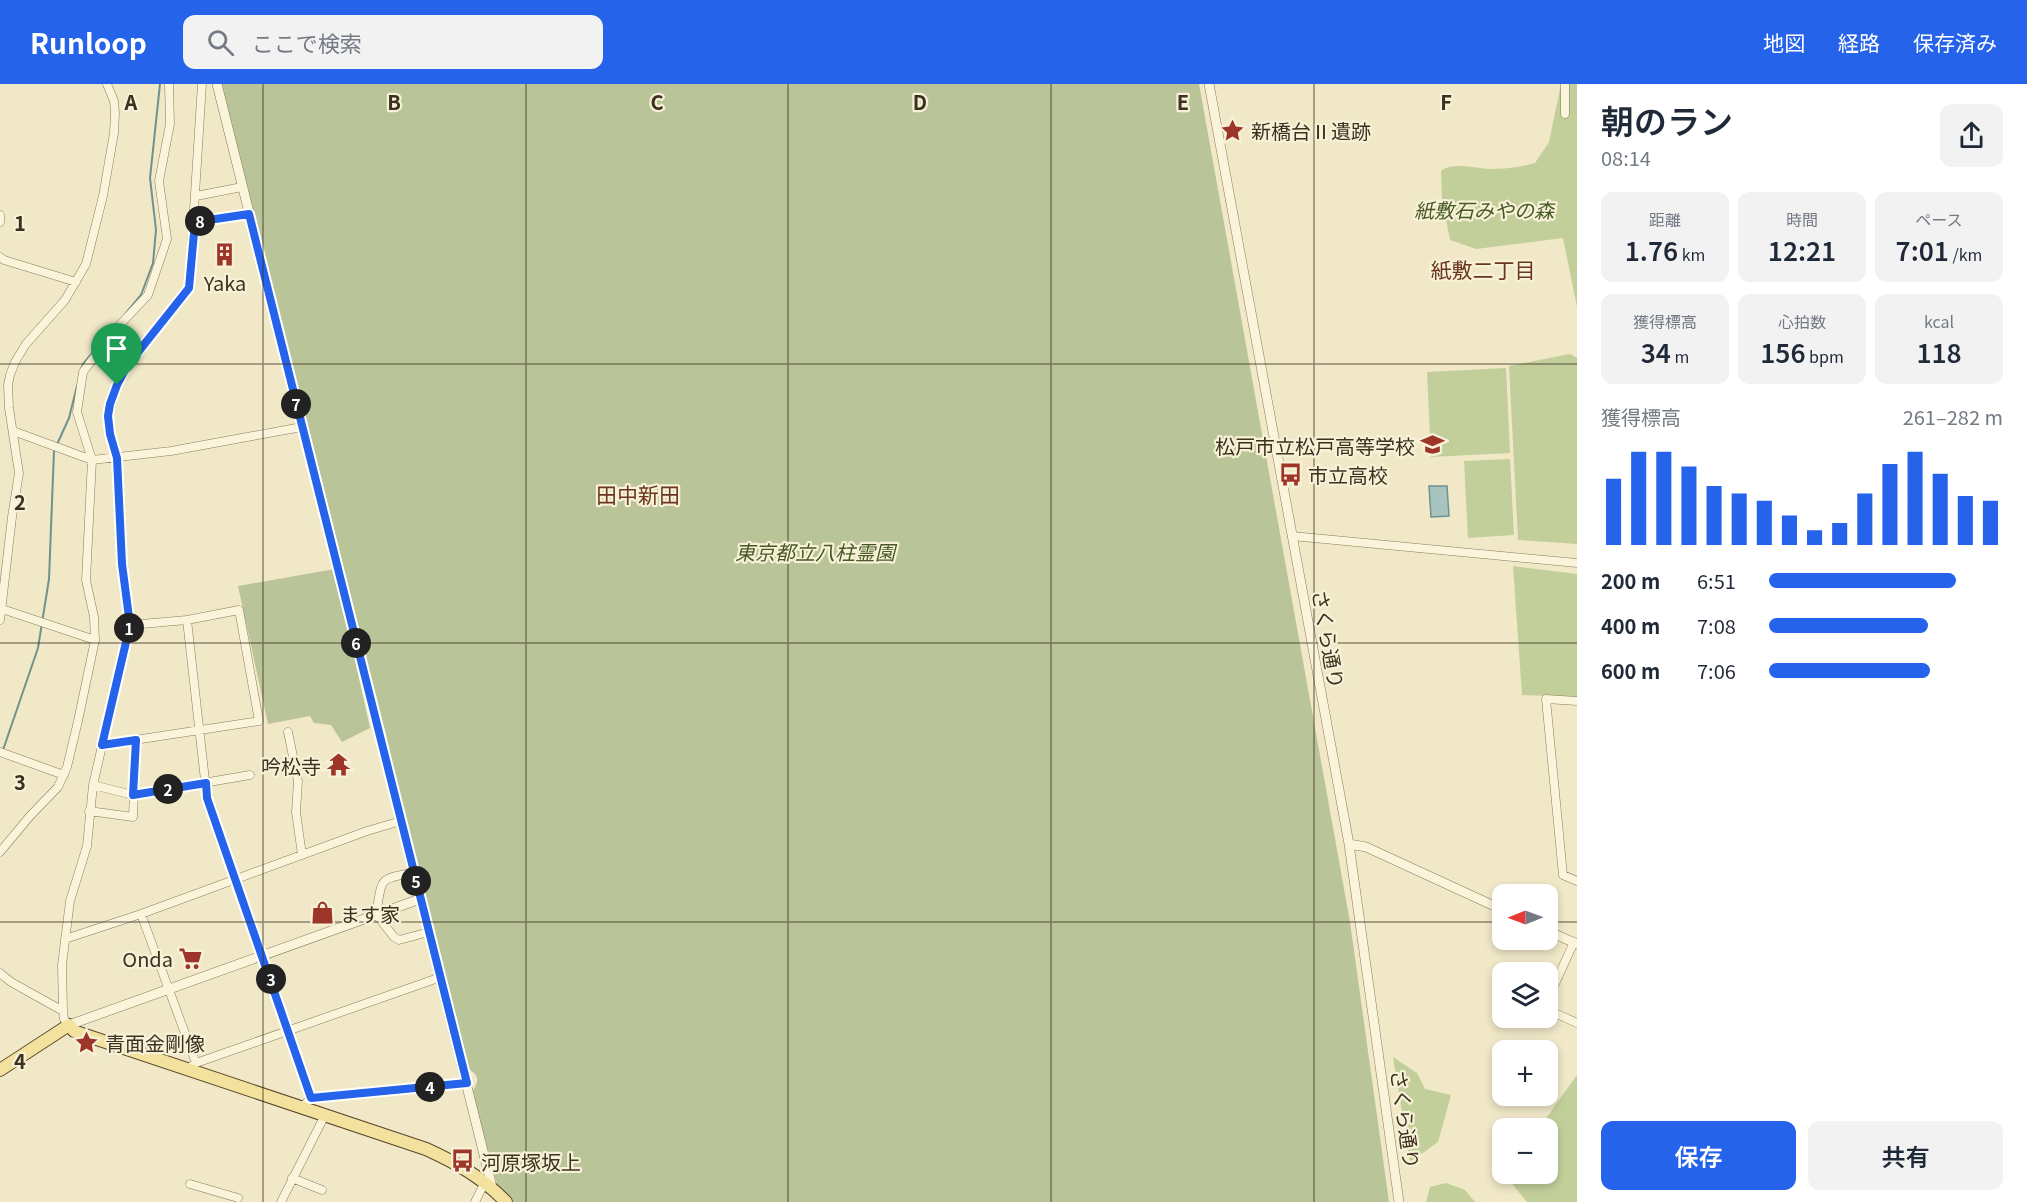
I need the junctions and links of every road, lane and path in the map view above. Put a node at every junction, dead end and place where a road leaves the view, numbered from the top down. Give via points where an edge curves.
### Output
1 (107, 84) edge
2 (170, 84) edge
3 (202, 84) edge
4 (217, 84) edge
5 (1209, 84) edge
6 (1565, 84) edge
7 (1565, 114) dead end
8 (242, 187) junction
9 (196, 196) junction
10 (249, 214) junction
11 (0, 215) edge
12 (0, 222) edge
13 (195, 222) junction
14 (0, 257) edge
15 (76, 282) junction
16 (302, 427) junction
17 (13, 431) junction
18 (117, 458) junction
19 (92, 460) junction
20 (1292, 536) junction
21 (1577, 563) edge
22 (2, 609) junction
23 (0, 620) edge
24 (187, 620) junction
25 (130, 625) junction
26 (95, 640) junction
27 (1577, 701) edge
28 (200, 731) junction
29 (288, 732) dead end
30 (136, 740) junction
31 (102, 745) junction
32 (0, 752) edge
33 (64, 775) junction
34 (250, 775) dead end
35 (206, 783) junction
36 (93, 785) junction
37 (133, 795) junction
38 (89, 811) junction
39 (400, 821) junction
40 (1349, 844) junction
41 (0, 852) edge
42 (302, 855) junction
43 (414, 872) junction
44 (234, 879) junction
45 (1577, 881) edge
46 (420, 898) junction
47 (1492, 905) edge
48 (141, 914) junction
49 (376, 914) junction
50 (429, 932) junction
51 (1558, 935) edge
52 (65, 939) junction
53 (1576, 943) edge
54 (262, 955) junction
55 (0, 973) edge
56 (441, 977) junction
57 (1558, 979) edge
58 (169, 989) junction
59 (63, 1011) junction
60 (1558, 1014) edge
61 (1577, 1023) edge
62 (69, 1025) junction
63 (288, 1030) junction
64 (191, 1066) junction
65 (0, 1070) edge
66 (467, 1083) junction
67 (306, 1103) junction
68 (325, 1115) junction
69 (292, 1178) junction
70 (190, 1184) dead end
71 (488, 1184) junction
72 (322, 1190) dead end
73 (238, 1198) dead end
74 (281, 1202) edge
75 (476, 1202) edge
76 (506, 1202) edge
77 (1399, 1202) edge

1 - 15 street via 114,101 114,133 92,247
2 - 19 street via 170,124 159,181 167,239 148,295 83,372 77,412
3 - 9 street
4 - 8 street
5 - 20 street, さくら通り
6 - 7 street
8 - 9 street
8 - 10 street
9 - 13 street
10 - 13 street
10 - 16 street
11 - 12 street
13 - 18 street via 189,288 127,366 110,404 110,434
14 - 15 street
15 - 17 street via 15,362 8,385
16 - 18 street
16 - 39 street
17 - 19 street
17 - 22 street via 19,473
18 - 19 street
18 - 25 street via 122,564
19 - 26 street via 86,580
20 - 21 street
20 - 40 street, さくら通り
22 - 23 street
22 - 26 street
24 - 25 street
24 - 28 street
24 - 28 street via 239,610 259,722
25 - 31 street
26 - 33 street
27 - 45 street via 1546,699 1563,875
28 - 30 street
28 - 35 street
29 - 42 street via 298,781 296,812
30 - 31 street
30 - 37 street
31 - 36 street
32 - 33 street
33 - 41 street via 58,787
34 - 35 street
35 - 37 street
35 - 44 street via 207,798
36 - 37 street
36 - 38 street
37 - 38 street via 133,817
38 - 52 street via 87,846 70,901
39 - 42 street
39 - 43 street
40 - 47 street via 1366,847
40 - 77 street, さくら通り
42 - 44 street
43 - 46 street
43 - 49 street via 381,883
44 - 48 street
44 - 54 street
46 - 49 street
46 - 50 street
48 - 52 street
48 - 58 street
49 - 50 street via 399,940
49 - 54 street
50 - 56 street
51 - 53 street
52 - 59 street
53 - 57 street
54 - 58 street
54 - 63 street
55 - 59 street
56 - 63 street
56 - 66 street
58 - 62 street
58 - 64 street
59 - 62 street
60 - 61 street
62 - 64 main road via 82,1034
62 - 65 main road
63 - 64 street
63 - 67 street
64 - 67 main road
66 - 67 street
66 - 71 street
67 - 68 main road
68 - 69 street
68 - 71 main road via 426,1149
69 - 72 street
69 - 74 street
70 - 73 street
71 - 75 street
71 - 76 main road

